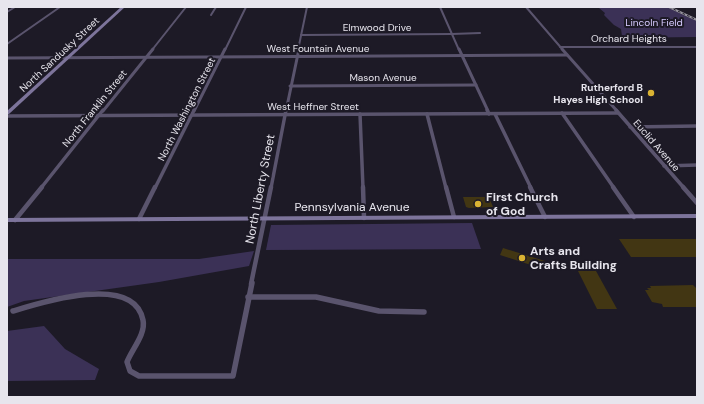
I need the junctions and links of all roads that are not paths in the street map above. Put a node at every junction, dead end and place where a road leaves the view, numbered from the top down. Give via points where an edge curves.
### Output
1 (15, 7) edge
2 (60, 7) edge
3 (123, 7) edge
4 (186, 7) edge
5 (216, 7) edge
6 (246, 7) edge
7 (307, 7) edge
8 (440, 7) edge
9 (526, 7) edge
10 (7, 12) edge
11 (211, 15) dead end
12 (480, 33) dead end
13 (452, 34) junction
14 (301, 35) junction
15 (7, 44) edge
16 (560, 47) junction
17 (697, 47) edge
18 (462, 55) junction
19 (567, 55) junction
20 (296, 56) junction
21 (145, 57) junction
22 (221, 57) junction
23 (7, 58) edge
24 (68, 58) junction
25 (476, 85) junction
26 (290, 86) junction
27 (7, 113) edge
28 (562, 113) junction
29 (618, 113) junction
30 (284, 114) junction
31 (360, 114) junction
32 (427, 114) junction
33 (489, 114) junction
34 (495, 114) junction
35 (192, 115) junction
36 (7, 116) edge
37 (98, 116) junction
38 (697, 126) edge
39 (630, 127) junction
40 (697, 165) edge
41 (664, 166) junction
42 (697, 203) edge
43 (634, 216) junction
44 (697, 216) edge
45 (545, 217) junction
46 (264, 218) junction
47 (364, 218) junction
48 (454, 218) junction
49 (139, 219) junction
50 (7, 220) edge
51 (15, 220) junction
52 (248, 297) junction
53 (12, 311) dead end
54 (424, 312) dead end

1 - 10 street
2 - 15 street
3 - 24 street, North Sandusky Street
4 - 21 street, North Franklin Street
5 - 11 street
6 - 22 street, North Washington Street
7 - 14 street, North Liberty Street
8 - 13 street
9 - 16 street, Euclid Avenue
12 - 13 street, Elmwood Drive
13 - 14 street, Elmwood Drive
13 - 18 street
14 - 20 street, North Liberty Street
16 - 17 street, Orchard Heights
16 - 19 street, Euclid Avenue
18 - 19 street, West Fountain Avenue
18 - 20 street, West Fountain Avenue
18 - 25 street
19 - 29 street, Euclid Avenue
20 - 22 street, West Fountain Avenue
20 - 26 street, North Liberty Street
21 - 22 street, West Fountain Avenue
21 - 24 street, West Fountain Avenue
21 - 37 street, North Franklin Street
22 - 35 street, North Washington Street
23 - 24 street, West Fountain Avenue
24 - 27 street, North Sandusky Street
25 - 26 street, Mason Avenue
25 - 33 street
26 - 30 street, North Liberty Street
28 - 29 street, West Heffner Street
28 - 34 street, West Heffner Street
28 - 43 street
29 - 39 street, Euclid Avenue
30 - 31 street, West Heffner Street
30 - 35 street, West Heffner Street
30 - 46 street, North Liberty Street
31 - 32 street, West Heffner Street
31 - 47 street
32 - 33 street, West Heffner Street
32 - 48 street
33 - 34 street, West Heffner Street
34 - 45 street
35 - 37 street, West Heffner Street
35 - 49 street, North Washington Street
36 - 37 street, West Heffner Street
37 - 51 street, North Franklin Street
38 - 39 street
39 - 41 street, Euclid Avenue
40 - 41 street
41 - 42 street, Euclid Avenue
43 - 44 street, Pennsylvania Avenue
43 - 45 street, Pennsylvania Avenue
45 - 48 street, Pennsylvania Avenue
46 - 47 street, Pennsylvania Avenue
46 - 49 street, Pennsylvania Avenue
46 - 52 street, North Liberty Street
47 - 48 street, Pennsylvania Avenue
49 - 51 street, Pennsylvania Avenue
50 - 51 street, Pennsylvania Avenue
52 - 53 street, North Liberty Street via 233,376 139,376 130,371 127,362 140,335 143,320 135,305 119,296 68,296
52 - 54 street via 316,297 379,311

